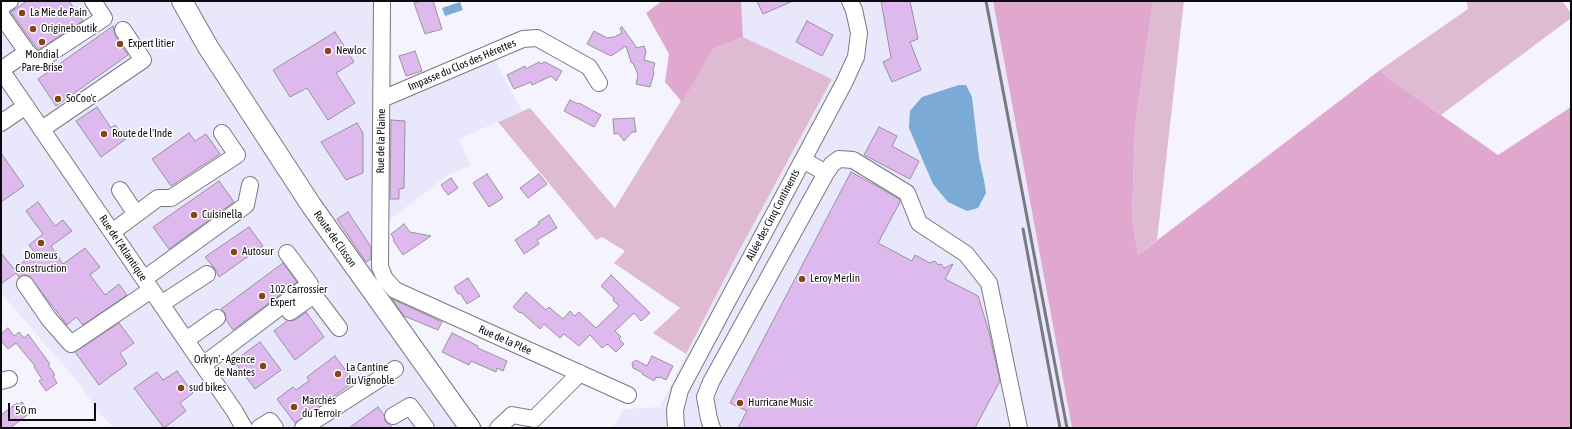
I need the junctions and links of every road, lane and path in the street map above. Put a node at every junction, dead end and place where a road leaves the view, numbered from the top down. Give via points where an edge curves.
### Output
1 (93, 1) edge
2 (172, 1) edge
3 (182, 1) edge
4 (382, 1) edge
5 (850, 1) edge
6 (4, 6) edge
7 (123, 30) dead end
8 (208, 47) junction
9 (27, 52) junction
10 (1, 70) edge
11 (598, 83) dead end
12 (382, 99) junction
13 (26, 106) junction
14 (1, 123) edge
15 (42, 129) junction
16 (222, 133) dead end
17 (803, 160) junction
18 (826, 173) junction
19 (250, 185) dead end
20 (120, 190) dead end
21 (136, 214) junction
22 (112, 232) junction
23 (287, 253) dead end
24 (206, 274) dead end
25 (385, 279) joint
26 (25, 284) dead end
27 (148, 284) junction
28 (161, 304) junction
29 (217, 318) dead end
30 (339, 328) dead end
31 (186, 340) junction
32 (205, 368) junction
33 (395, 369) dead end
34 (580, 373) junction
35 (628, 395) dead end
36 (393, 416) dead end
37 (244, 428) edge
38 (259, 428) edge
39 (275, 428) edge
40 (303, 428) edge
41 (426, 428) edge
42 (470, 428) edge
43 (498, 428) edge
44 (676, 428) edge
45 (712, 428) edge
46 (1019, 428) edge

1 - 9 street via 104,18 37,62
2 - 8 main road, Route de Clisson
3 - 8 main road, Route de Clisson
4 - 12 street, Rue de la Plaine
5 - 17 street, Allée des Cinq Continents via 859,33 856,57
6 - 9 street
7 - 15 street via 143,60
8 - 42 main road, Route de Clisson via 311,205
9 - 10 street
10 - 13 street, Rue de l'Atlantique
11 - 12 street, Impasse du Clos des Hérettes via 589,67 537,38 522,39
12 - 25 street, Rue de la Plaine via 380,266
13 - 14 street
13 - 15 street, Rue de l'Atlantique
15 - 22 street, Rue de l'Atlantique
16 - 21 street via 237,155 171,198 158,198
17 - 18 street
17 - 44 street, Allée des Cinq Continents via 680,390 675,410
18 - 45 street via 711,382 705,397
18 - 46 street via 832,164 840,159 853,160 907,193 919,223 966,254 989,283
19 - 27 street via 246,205
20 - 21 street
21 - 22 street
22 - 27 street, Rue de l'Atlantique
23 - 32 street via 310,284
24 - 28 street
25 - 34 street, Rue de la Plée via 395,290
26 - 27 street via 49,319 71,344
27 - 28 street, Rue de l'Atlantique
28 - 31 street, Rue de l'Atlantique
29 - 31 street
30 - 32 street via 314,295
31 - 32 street, Rue de l'Atlantique
32 - 37 street, Rue de l'Atlantique
33 - 40 street
34 - 35 street, Rue de la Plée
34 - 43 street via 534,419 512,415
36 - 41 street via 410,406
38 - 39 street via 270,421

